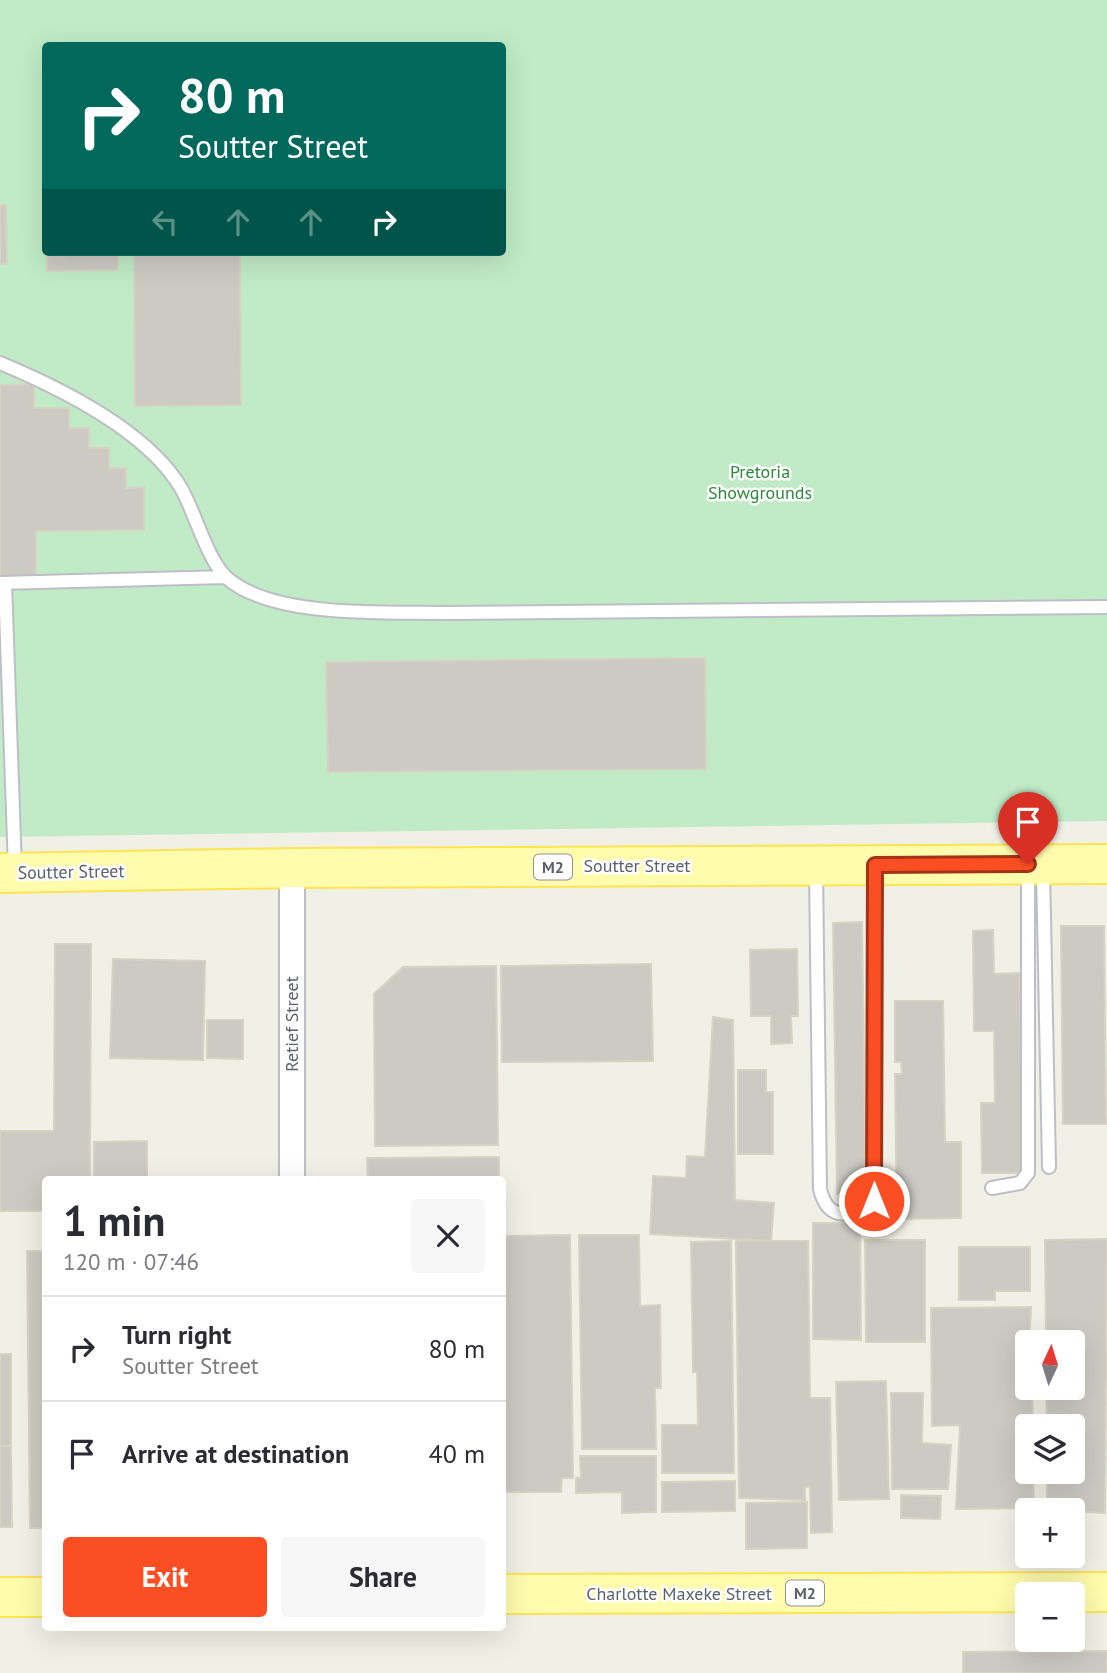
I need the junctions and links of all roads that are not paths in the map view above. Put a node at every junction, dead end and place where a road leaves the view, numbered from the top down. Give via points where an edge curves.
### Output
1 (0, 363) edge
2 (226, 577) junction
3 (2, 583) edge
4 (1107, 607) edge
5 (1035, 864) junction
6 (1107, 864) edge
7 (875, 865) junction
8 (816, 866) junction
9 (292, 868) junction
10 (8, 873) edge
11 (1049, 1167) dead end
12 (292, 1176) edge
13 (992, 1188) dead end
14 (1107, 1591) edge
15 (506, 1594) edge
16 (0, 1597) edge
17 (42, 1597) edge

1 - 2 lane via 95,411 154,454 180,486
2 - 3 lane
2 - 4 lane via 284,604 361,611
3 - 10 lane
5 - 6 main road, Soutter Street / M2
5 - 7 main road, Soutter Street / M2
5 - 11 lane
5 - 13 lane via 1028,1173 1020,1184
7 - 8 main road, Soutter Street / M2
7 - 8 lane via 874,1201 870,1209 851,1214 831,1211 824,1205 820,1189
8 - 9 main road, Soutter Street / M2
9 - 10 main road, Soutter Street / M2
9 - 12 street, Retief Street
14 - 15 main road, Charlotte Maxeke Street / M2
16 - 17 main road

